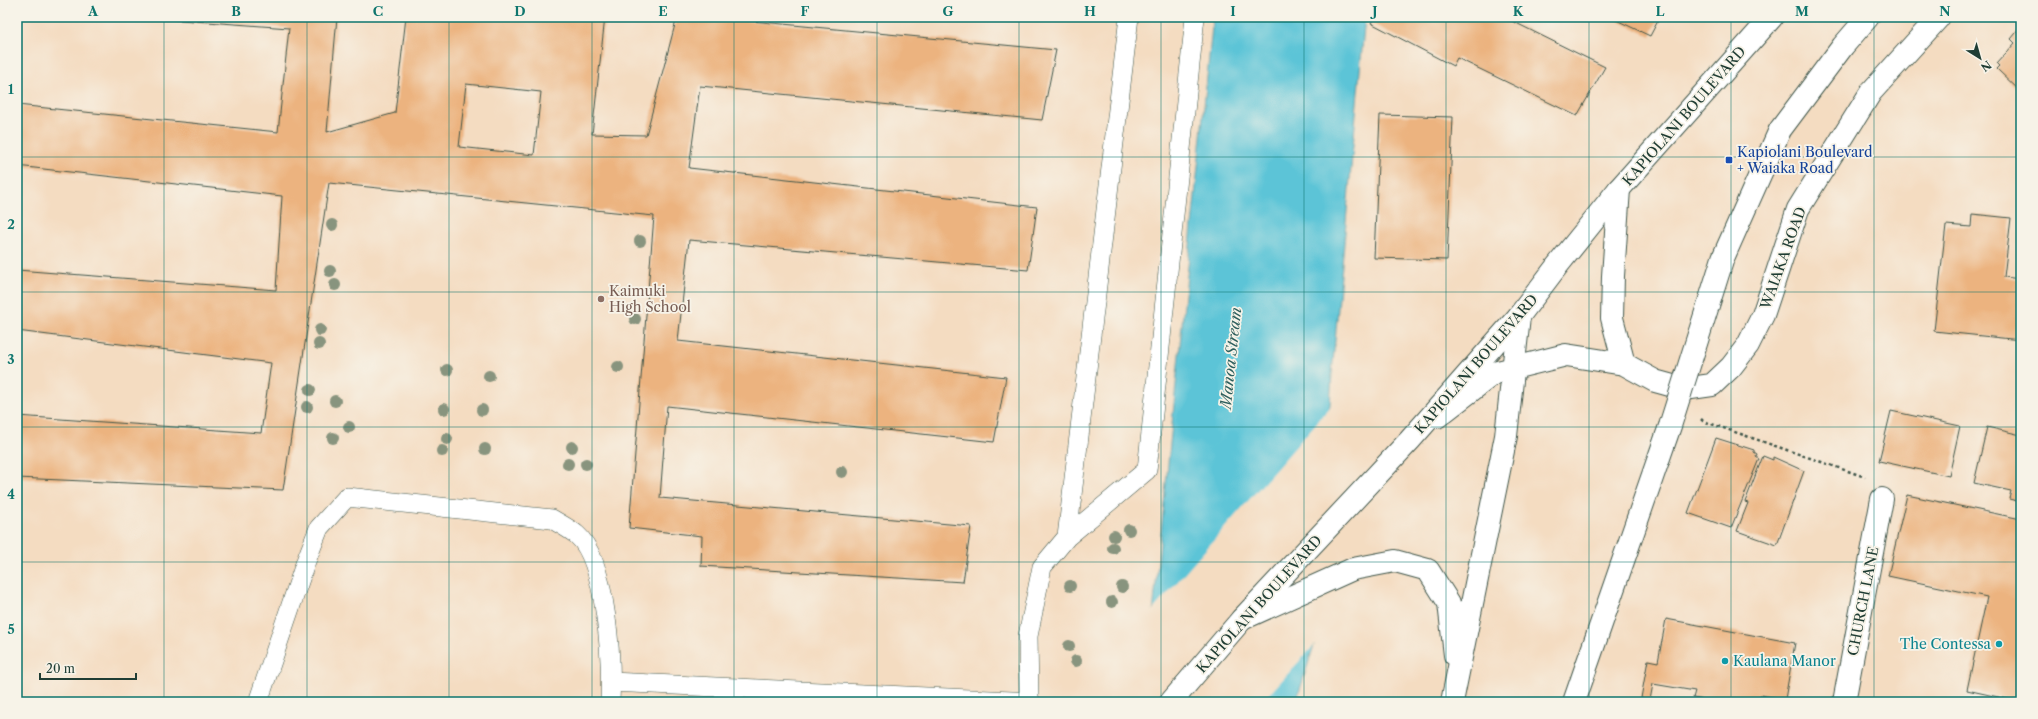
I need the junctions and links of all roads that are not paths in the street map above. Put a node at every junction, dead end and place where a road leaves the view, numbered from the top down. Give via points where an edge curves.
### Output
1 (1129, 17) edge
2 (1195, 17) edge
3 (1772, 17) edge
4 (1868, 17) edge
5 (1939, 17) edge
6 (1619, 189) junction
7 (1520, 316) junction
8 (1624, 364) junction
9 (1514, 368) junction
10 (1417, 433) junction
11 (1882, 499) road end
12 (1067, 537) junction
13 (1242, 619) junction
14 (1457, 672) junction
15 (611, 682) junction
16 (1030, 701) edge
17 (258, 702) edge
18 (610, 702) edge
19 (1170, 702) edge
20 (1452, 702) edge
21 (1574, 702) edge
22 (1844, 702) edge

1 - 12 lane
2 - 12 lane via 1146,470
3 - 6 main road, KAPIOLANI BOULEVARD
4 - 21 main road, bridge via 1780,130 1723,258 1670,426
5 - 8 main road, WAIAKA ROAD via 1872,92 1798,209 1762,315 1748,345 1731,367 1712,385 1684,389 1655,380
6 - 7 main road, KAPIOLANI BOULEVARD
6 - 8 main road via 1612,318
7 - 9 main road
7 - 10 main road, KAPIOLANI BOULEVARD
8 - 9 main road, WAIAKA ROAD via 1566,355
9 - 10 main road, WAIAKA ROAD via 1494,373
9 - 14 main road via 1506,436
10 - 13 main road, KAPIOLANI BOULEVARD
11 - 22 main road, CHURCH LANE
12 - 16 lane via 1042,567 1028,636
13 - 14 main road via 1352,569 1395,561 1428,570 1448,603
13 - 19 main road, KAPIOLANI BOULEVARD
14 - 20 main road
15 - 16 lane
15 - 17 lane via 605,608 594,561 578,535 552,519 347,497 319,528 300,576
15 - 18 lane

